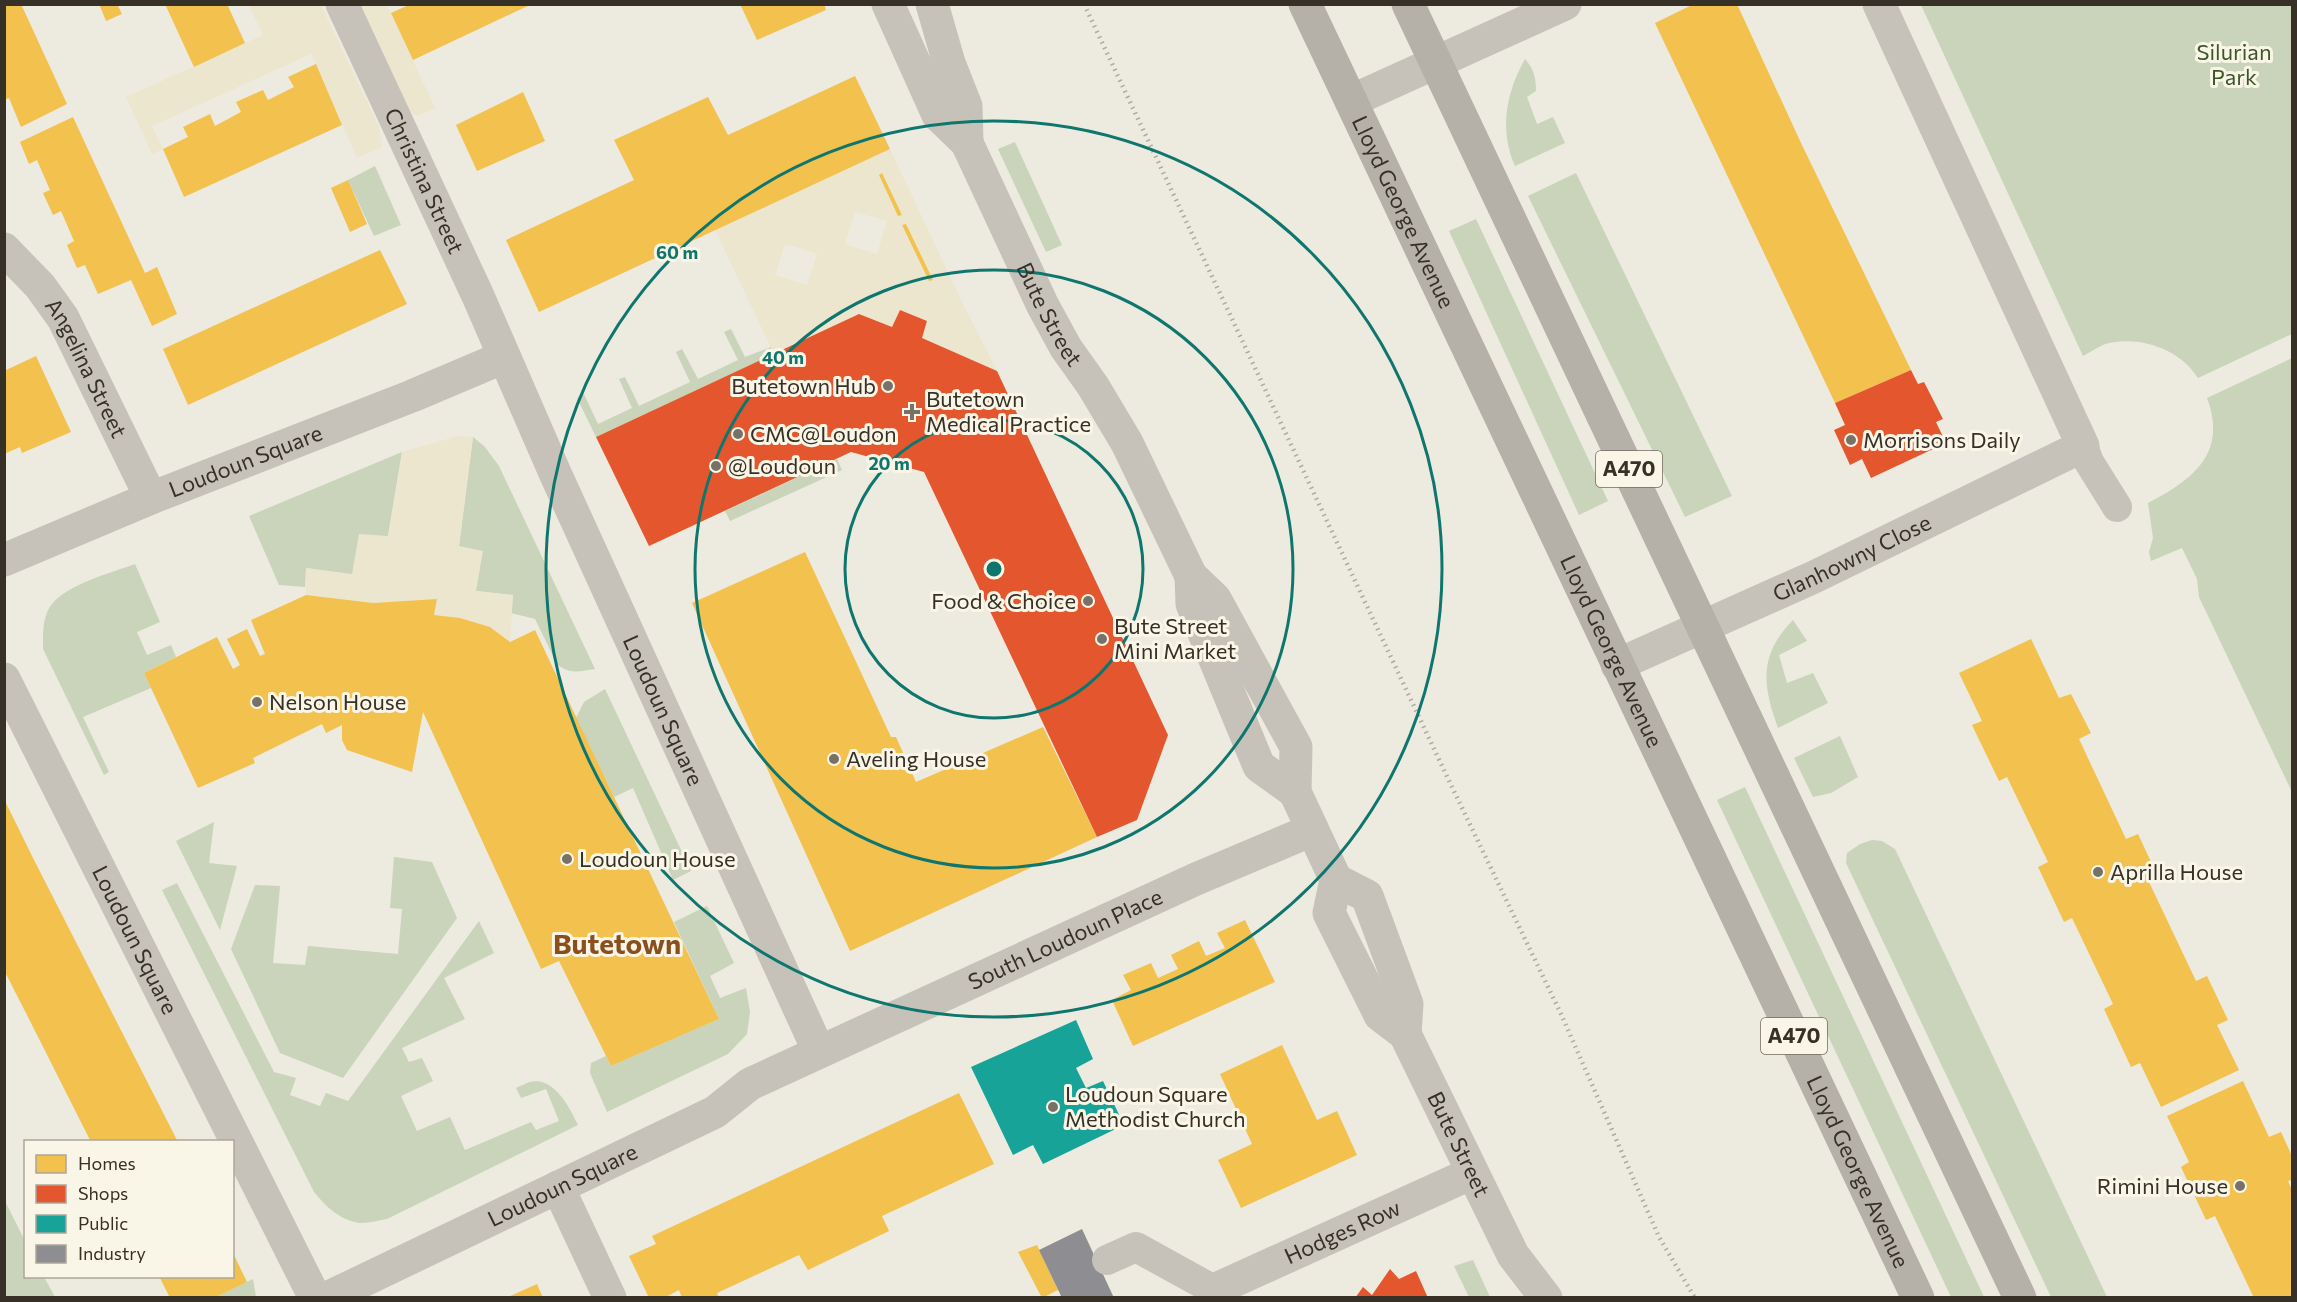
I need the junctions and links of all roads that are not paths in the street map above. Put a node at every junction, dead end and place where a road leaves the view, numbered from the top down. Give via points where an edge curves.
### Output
1 (342, 4) edge
2 (888, 4) edge
3 (932, 4) edge
4 (1305, 4) edge
5 (1408, 4) edge
6 (1565, 4) edge
7 (1879, 4) edge
8 (1435, 63) junction
9 (1351, 101) junction
10 (967, 143) junction
11 (4, 249) edge
12 (504, 357) junction
13 (2083, 446) junction
14 (151, 498) junction
15 (2117, 507) dead end
16 (4, 560) edge
17 (1701, 627) junction
18 (1617, 665) junction
19 (4, 679) edge
20 (1312, 830) junction
21 (819, 1052) junction
22 (1472, 1173) junction
23 (558, 1187) junction
24 (1513, 1256) junction
25 (1107, 1260) dead end
26 (1216, 1294) edge
27 (315, 1298) edge
28 (327, 1298) edge
29 (610, 1298) edge
30 (1517, 1298) edge
31 (1546, 1298) edge
32 (1918, 1298) edge
33 (2020, 1298) edge

1 - 12 street, Christina Street
2 - 10 street, Bute Street via 938,115
3 - 10 street, Bute Street via 966,106
4 - 9 main road, Lloyd George Avenue / A470
5 - 8 main road, A470
6 - 8 street
7 - 13 street
8 - 9 street
8 - 17 main road, A470
9 - 18 main road, Lloyd George Avenue / A470
10 - 20 street, Bute Street via 1043,306 1127,443 1191,576 1192,604 1259,766 1295,792
11 - 14 street, Angelina Street via 40,286 63,318
12 - 14 street, Loudoun Square
12 - 21 street, Loudoun Square
13 - 15 lane
13 - 17 street, Glanhowny Close via 1846,562
14 - 16 street, Loudoun Square
17 - 18 street, Glanhowny Close
17 - 33 main road, A470
18 - 32 main road, Lloyd George Avenue / A470
19 - 27 street, Loudoun Square
20 - 21 street, South Loudoun Place
20 - 22 street, Bute Street via 1336,880 1329,913 1380,1015 1405,1034
21 - 23 street, Loudoun Square via 750,1084 715,1112
22 - 24 street, Bute Street
22 - 26 street, Hodges Row
23 - 28 street, Loudoun Square
23 - 29 street
24 - 30 street, Bute Street
24 - 31 street, Bute Street
25 - 26 lane via 1136,1247

